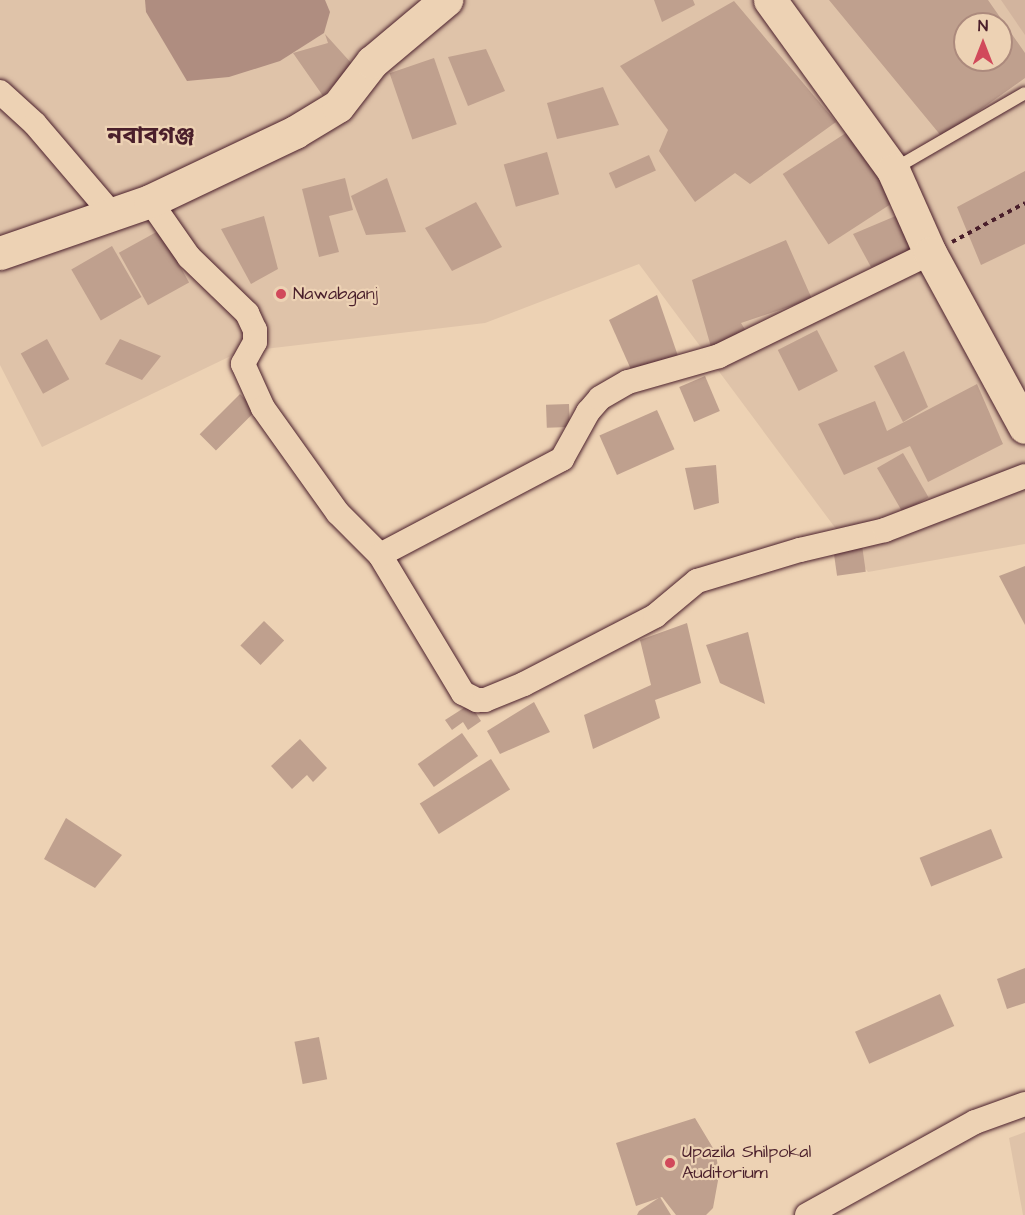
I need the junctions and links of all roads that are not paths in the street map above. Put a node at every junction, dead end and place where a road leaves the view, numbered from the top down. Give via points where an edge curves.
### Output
1 (446, 0) edge
2 (770, 0) edge
3 (0, 93) edge
4 (1025, 93) edge
5 (893, 170) junction
6 (150, 201) junction
7 (112, 214) junction
8 (0, 253) edge
9 (930, 253) junction
10 (1025, 428) edge
11 (1025, 476) edge
12 (380, 555) junction
13 (1025, 1104) edge
14 (807, 1215) edge

1 - 6 main road via 372,62 338,106 295,132
2 - 5 main road
3 - 7 street via 35,124
4 - 5 lane
5 - 9 main road
6 - 7 main road
6 - 12 street via 189,257 247,313 255,330 255,342 243,364 263,408 338,513
7 - 8 main road
9 - 10 main road
9 - 12 street via 719,356 628,382 594,405 570,449 555,463
11 - 12 street via 885,530 697,581 655,616 485,700 464,693
13 - 14 street via 975,1122

